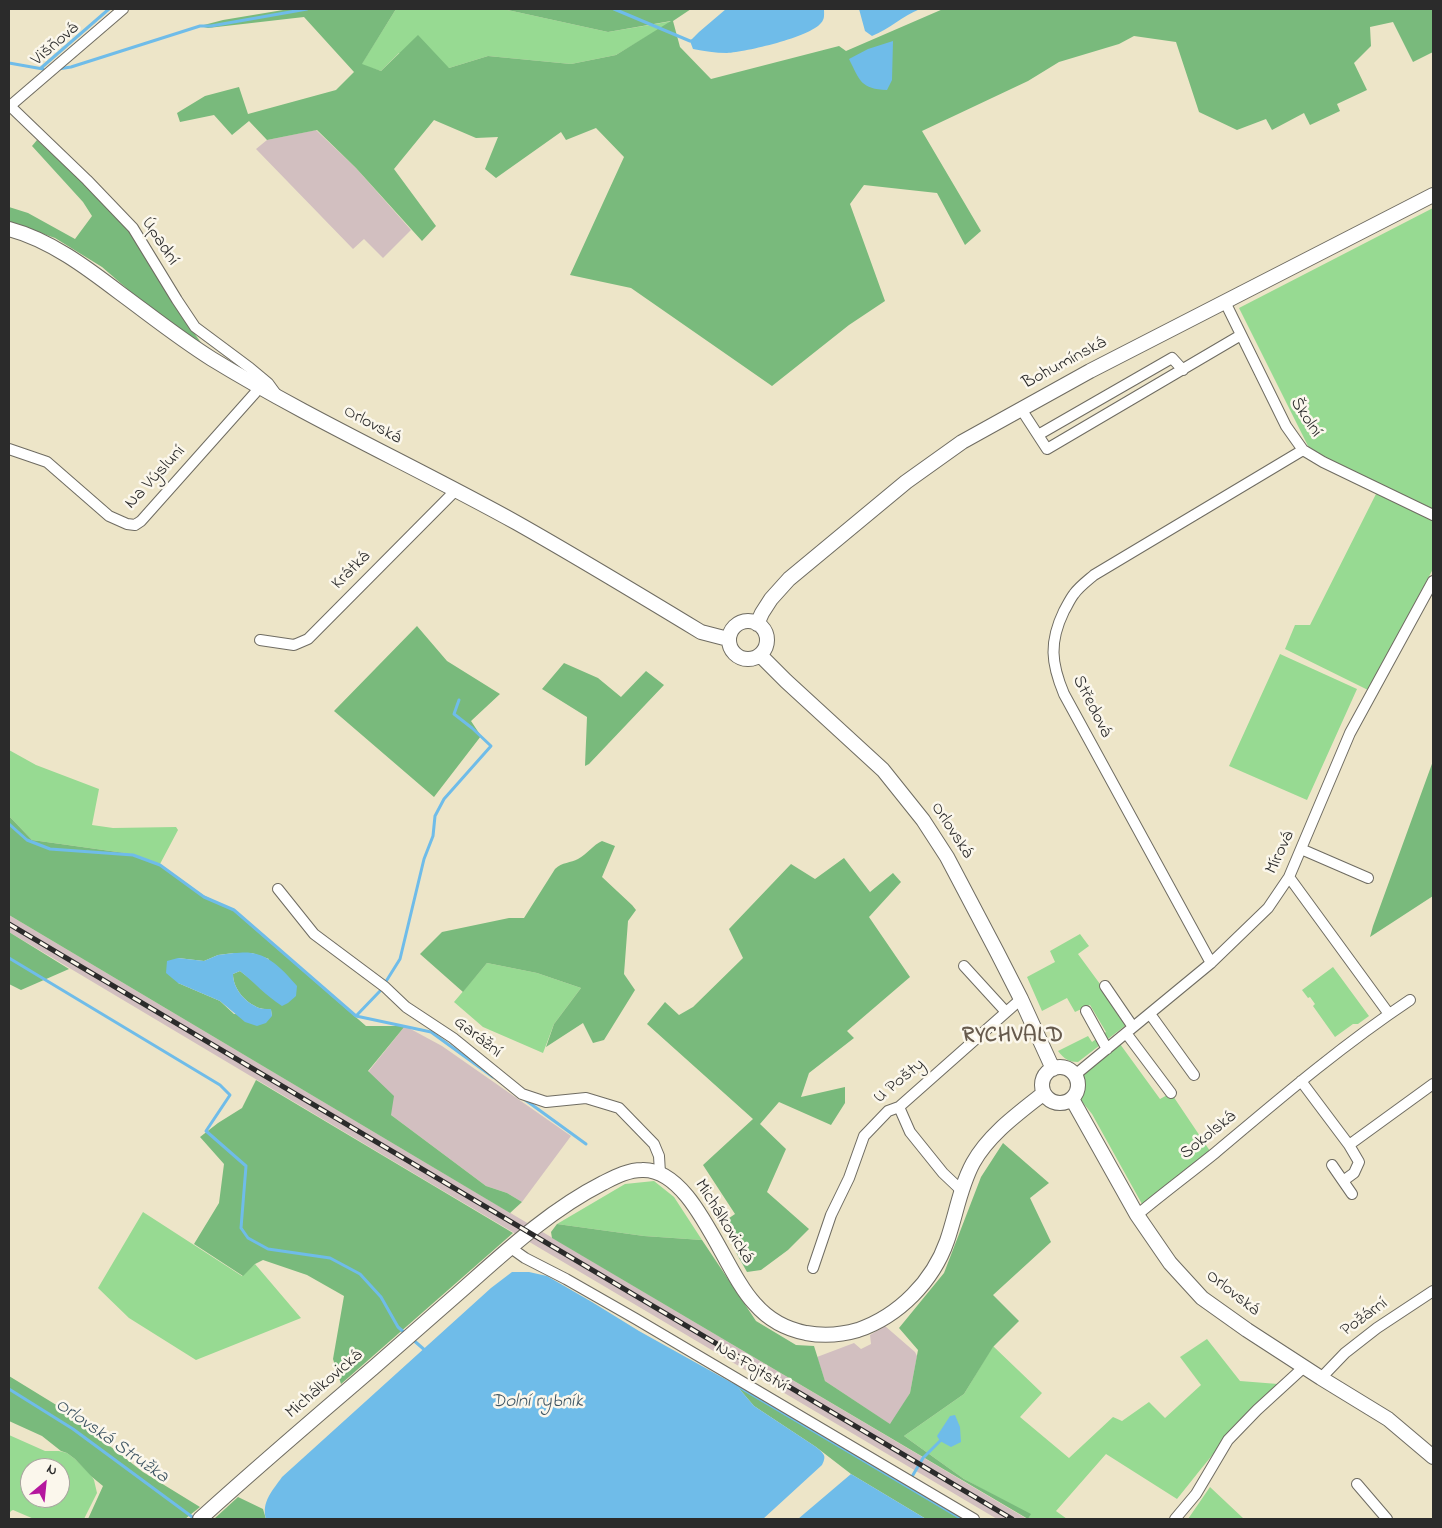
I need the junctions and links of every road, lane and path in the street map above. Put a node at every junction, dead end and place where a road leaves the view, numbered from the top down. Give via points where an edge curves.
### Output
1 (123, 9) edge
2 (9, 106) edge
3 (1433, 195) edge
4 (9, 229) edge
5 (1225, 302) junction
6 (1242, 335) junction
7 (1183, 370) junction
8 (259, 386) junction
9 (278, 397) junction
10 (1021, 409) junction
11 (1038, 435) junction
12 (9, 449) edge
13 (1303, 450) junction
14 (455, 491) junction
15 (1433, 515) edge
16 (1433, 581) edge
17 (757, 624) junction
18 (728, 639) junction
19 (260, 640) dead end
20 (760, 655) junction
21 (1301, 849) junction
22 (1290, 877) junction
23 (1368, 878) dead end
24 (278, 889) dead end
25 (1211, 963) junction
26 (964, 966) dead end
27 (1105, 986) dead end
28 (1021, 999) junction
29 (1410, 1000) dead end
30 (1086, 1011) dead end
31 (1006, 1012) junction
32 (1150, 1014) junction
33 (1389, 1014) junction
34 (1130, 1030) junction
35 (1107, 1049) junction
36 (1053, 1069) junction
37 (1075, 1075) junction
38 (1194, 1075) dead end
39 (1301, 1081) junction
40 (1433, 1084) edge
41 (1044, 1093) junction
42 (1171, 1093) dead end
43 (1072, 1099) junction
44 (899, 1107) junction
45 (1349, 1145) junction
46 (1332, 1165) dead end
47 (660, 1173) junction
48 (1343, 1181) junction
49 (962, 1191) junction
50 (1352, 1194) dead end
51 (1137, 1215) junction
52 (511, 1248) junction
53 (813, 1268) dead end
54 (1433, 1291) edge
55 (1304, 1367) junction
56 (1321, 1378) junction
57 (1433, 1457) edge
58 (1357, 1484) dead end
59 (200, 1519) edge
60 (974, 1519) edge
61 (1175, 1519) edge
62 (1387, 1519) edge

1 - 2 street, Višňová
2 - 9 street, Úpadní via 134,228 195,327 268,383
3 - 5 main road, Bohumínská
4 - 8 main road, Orlovská via 40,240 70,257 179,337
5 - 6 street, Školní
5 - 10 main road, Bohumínská
6 - 7 street
6 - 13 street, Školní via 1286,426
7 - 11 street via 1172,358
7 - 11 street via 1047,449
8 - 9 main road, Orlovská
8 - 12 street, Na Výsluní via 135,525 109,516 47,462
9 - 14 main road, Orlovská
10 - 11 street
10 - 17 main road, Bohumínská via 962,442 858,521 789,579 771,599
13 - 15 street, Školní
13 - 25 street, Středová via 1094,575 1073,594 1054,636 1056,673 1064,694
14 - 18 main road, Orlovská via 701,632
14 - 19 street, Krátká via 308,639 294,645
16 - 21 street, Mírová via 1350,733
17 - 18 main road via 738,623
17 - 20 main road via 767,639
18 - 20 main road via 736,656 748,660
20 - 28 main road, Orlovská via 883,770 923,820 947,857
21 - 22 street, Mírová
21 - 23 street
22 - 25 street, Mírová via 1268,908
22 - 33 street
24 - 47 street, Garážní via 314,934 522,1094 546,1102 586,1098 619,1108 654,1144
25 - 32 street, Mírová
26 - 31 street
27 - 34 street
28 - 31 street, U Pošty
28 - 36 main road, Orlovská
29 - 33 street, Sokolská
30 - 35 street
31 - 44 street, U Pošty
32 - 34 street, Mírová
32 - 38 street
33 - 39 street, Sokolská
34 - 35 street, Mírová
34 - 42 street
35 - 37 street, Mírová
36 - 37 main road via 1066,1068
36 - 41 main road via 1043,1081
37 - 43 main road via 1078,1085
39 - 45 street
39 - 51 street, Sokolská
40 - 45 street
41 - 43 main road via 1056,1102
41 - 49 main road, Michálkovická via 990,1141 973,1163
43 - 51 main road, Orlovská
44 - 49 street via 910,1132
44 - 53 street, U Pošty via 888,1111 864,1136 849,1178 831,1214
45 - 48 street via 1359,1162 1354,1172
46 - 48 street
47 - 49 main road, Michálkovická via 678,1185 692,1203 741,1287 754,1303 782,1325 821,1335 869,1326 914,1295 943,1251
47 - 52 main road, Michálkovická via 634,1171 608,1180 528,1232
48 - 50 street
51 - 55 main road, Orlovská via 1170,1264 1202,1298
52 - 59 main road, Michálkovická
52 - 60 street, Na Fojtství via 636,1318
54 - 56 street, Požární via 1361,1340
55 - 56 main road, Orlovská
55 - 61 street via 1228,1440 1196,1494
56 - 57 main road, Orlovská via 1388,1419
58 - 62 street

